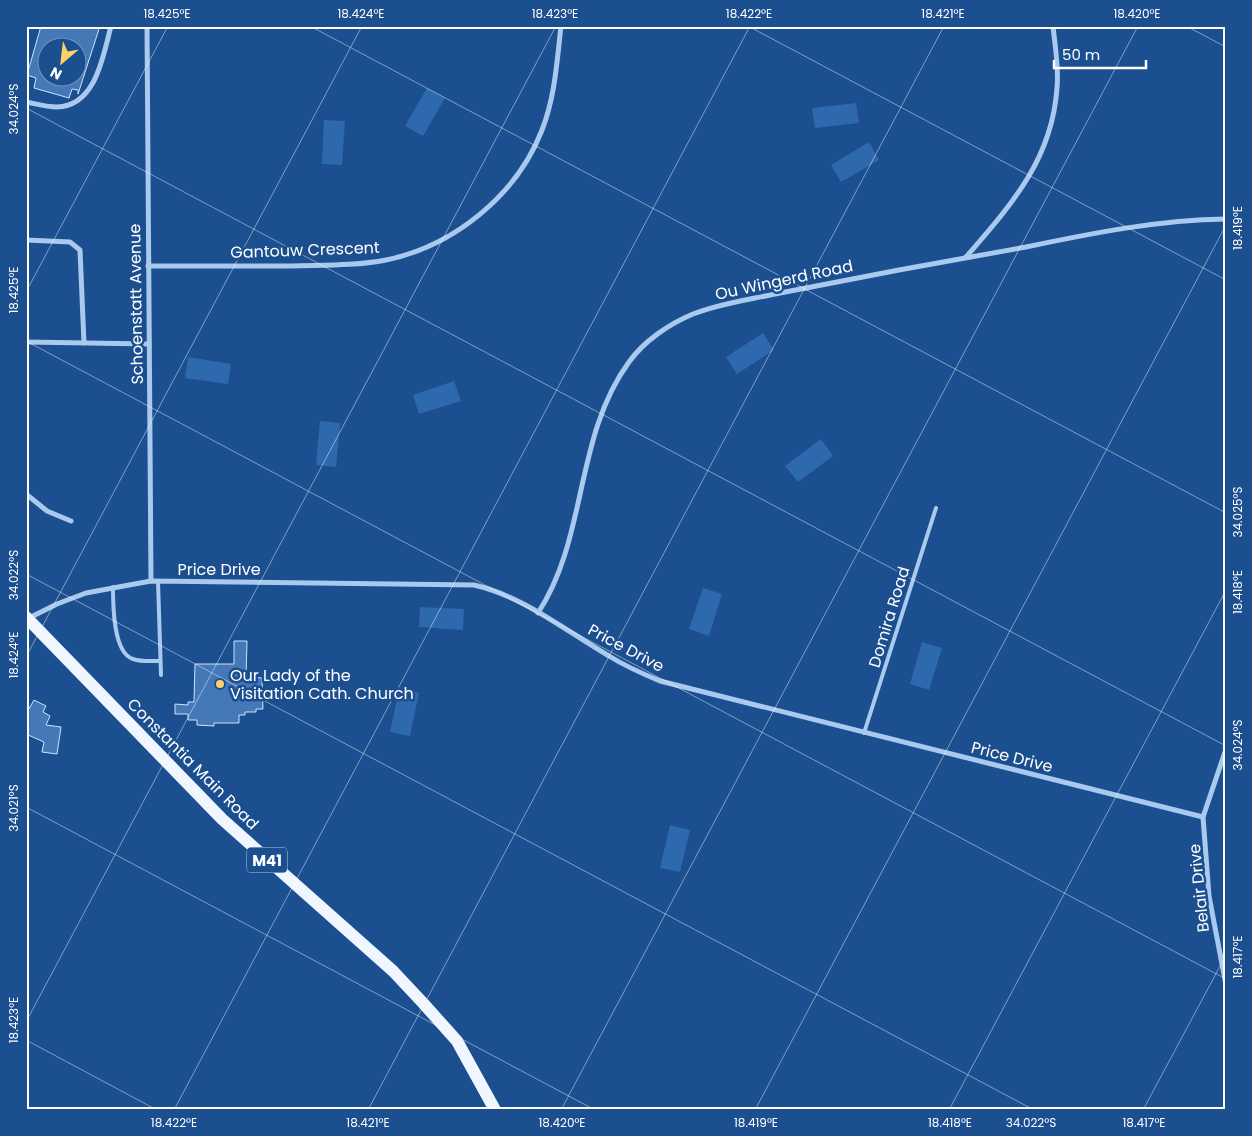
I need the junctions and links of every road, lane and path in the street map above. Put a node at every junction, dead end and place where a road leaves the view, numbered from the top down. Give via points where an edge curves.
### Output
1 (111, 26) edge
2 (148, 26) edge
3 (561, 26) edge
4 (1053, 26) edge
5 (26, 102) edge
6 (1226, 219) edge
7 (26, 240) edge
8 (966, 257) junction
9 (148, 266) junction
10 (26, 342) edge
11 (84, 343) junction
12 (149, 344) junction
13 (26, 494) edge
14 (936, 508) dead end
15 (71, 521) dead end
16 (151, 581) junction
17 (158, 581) junction
18 (112, 587) junction
19 (538, 613) junction
20 (27, 618) edge
21 (160, 661) junction
22 (161, 675) dead end
23 (864, 733) junction
24 (1226, 749) edge
25 (1203, 817) junction
26 (1226, 986) edge
27 (495, 1110) edge

1 - 5 street via 91,87 80,99 72,105 56,107
2 - 9 street, Schoenstatt Avenue
3 - 9 street, Gantouw Crescent via 551,101 534,150 483,212 446,237 405,255 363,264
4 - 8 street via 1058,86 1048,138 1015,199
6 - 8 street, Ou Wingerd Road via 1127,226
7 - 11 street via 70,242 80,250
8 - 19 street, Ou Wingerd Road via 728,304 690,316 652,338 630,360 603,407 591,442 562,564
9 - 12 street, Schoenstatt Avenue
10 - 11 street
11 - 12 street
12 - 16 street, Schoenstatt Avenue
13 - 15 street via 47,511
14 - 23 lane, Domira Road
16 - 17 street, Price Drive
16 - 18 street, Price Drive
17 - 19 street, Price Drive via 463,583 485,587
17 - 21 lane
18 - 20 street, Price Drive via 57,604
18 - 21 lane via 120,646 124,654 131,659
19 - 23 street, Price Drive via 610,657 660,681
20 - 27 main road, Constantia Main Road / M41 via 222,819 393,971 424,1003 457,1041
21 - 22 lane
23 - 25 street, Price Drive
24 - 25 street
25 - 26 street, Belair Drive via 1208,896

